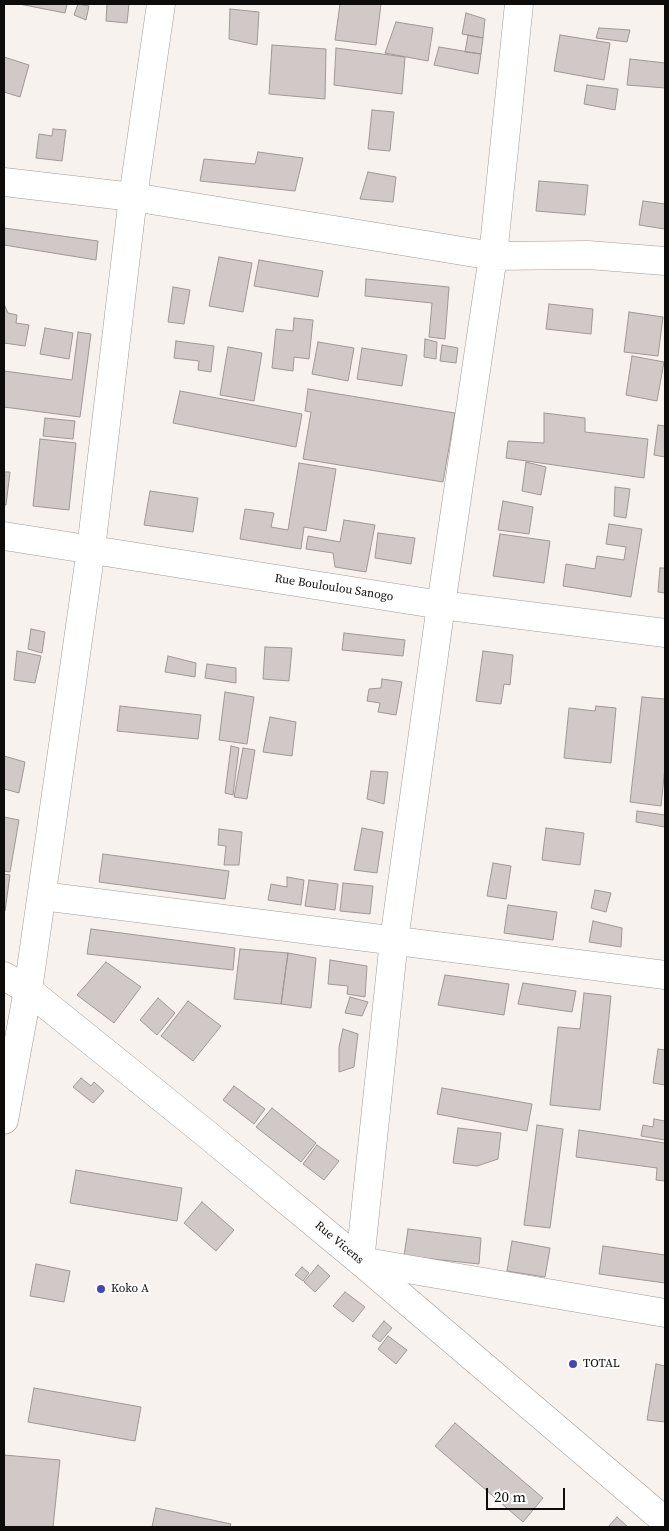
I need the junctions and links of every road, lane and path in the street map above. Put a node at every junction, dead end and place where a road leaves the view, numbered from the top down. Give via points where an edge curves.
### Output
1 (161, 4) edge
2 (519, 4) edge
3 (4, 182) edge
4 (134, 197) junction
5 (494, 256) junction
6 (665, 261) edge
7 (4, 536) edge
8 (91, 549) junction
9 (441, 605) junction
10 (665, 633) edge
11 (42, 896) junction
12 (394, 940) junction
13 (665, 975) edge
14 (4, 976) edge
15 (28, 990) junction
16 (4, 1120) edge
17 (360, 1261) junction
18 (665, 1313) edge
19 (665, 1521) edge

1 - 4 street
2 - 5 street
3 - 4 street
4 - 5 street
4 - 8 street
5 - 6 street via 588,255
5 - 9 street
7 - 8 street, Rue Bouloulou Sanogo
8 - 9 street, Rue Bouloulou Sanogo
8 - 11 street
9 - 10 street, Rue Bouloulou Sanogo
9 - 12 street
11 - 12 street
11 - 15 street
12 - 13 street
12 - 17 street
14 - 15 street, Rue Vicens
15 - 16 street
15 - 17 street, Rue Vicens
17 - 18 street
17 - 19 street, Rue Vicens

